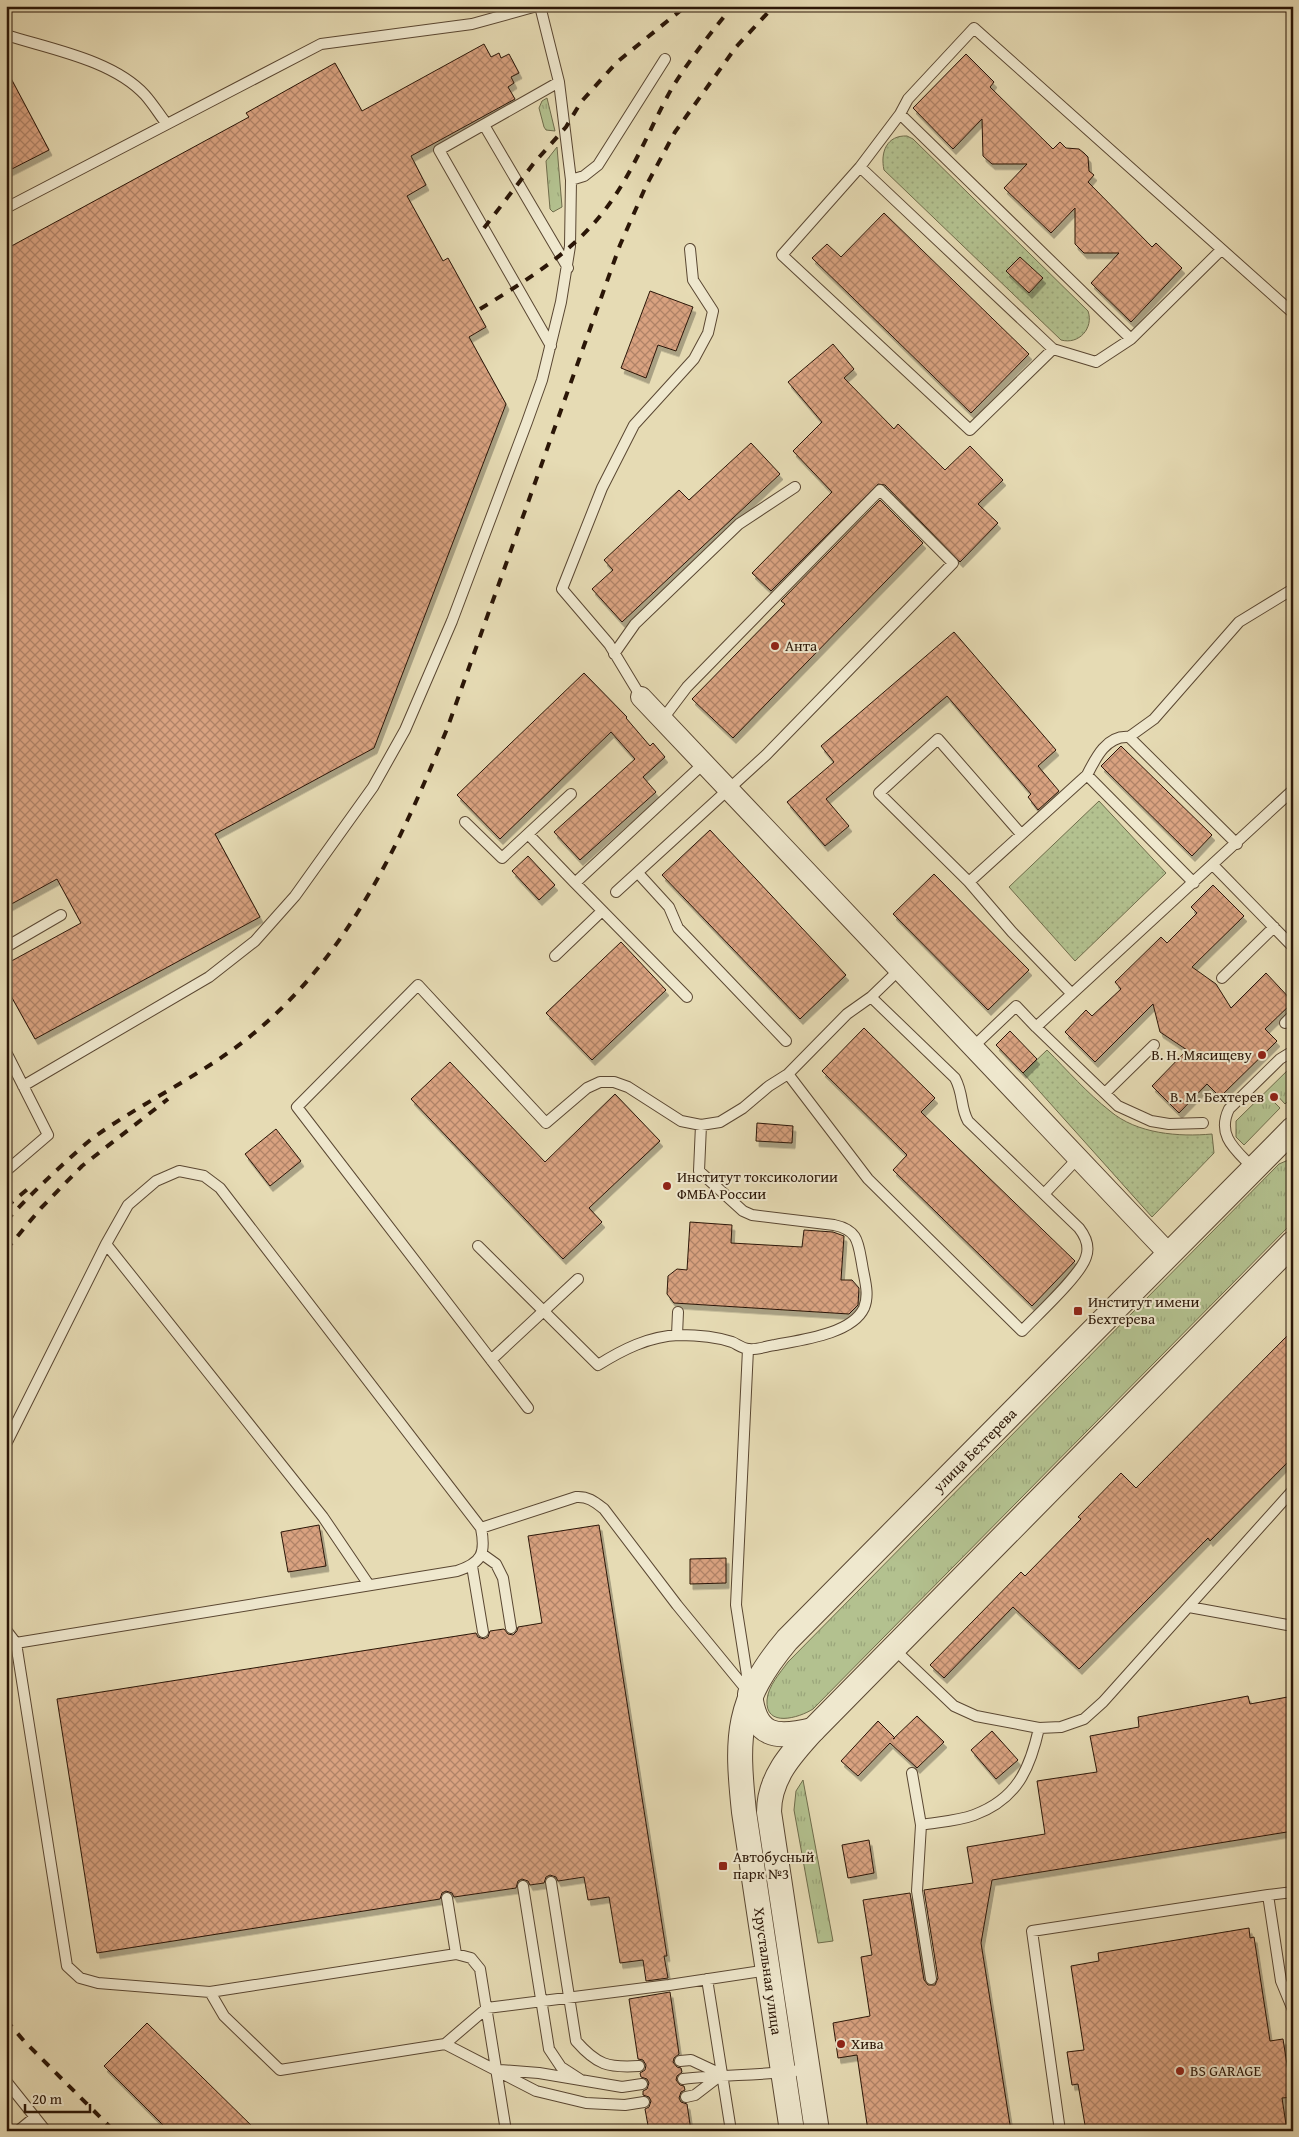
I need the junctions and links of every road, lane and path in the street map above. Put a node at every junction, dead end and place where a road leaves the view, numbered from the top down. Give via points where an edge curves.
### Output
1 (539, 6) edge
2 (6, 35) edge
3 (665, 59) dead end
4 (559, 82) junction
5 (900, 114) junction
6 (166, 123) junction
7 (484, 125) junction
8 (860, 167) junction
9 (571, 180) junction
10 (6, 208) edge
11 (690, 249) dead end
12 (1222, 250) junction
13 (568, 268) junction
14 (1293, 313) edge
15 (1131, 339) junction
16 (552, 346) junction
17 (1053, 348) junction
18 (795, 487) dead end
19 (1293, 589) edge
20 (614, 654) junction
21 (640, 698) joint
22 (662, 720) junction
23 (1129, 737) junction
24 (703, 764) junction
25 (1087, 775) junction
26 (1293, 790) edge
27 (730, 791) junction
28 (571, 794) dead end
29 (465, 822) dead end
30 (528, 834) junction
31 (1021, 834) junction
32 (1237, 844) junction
33 (1213, 865) junction
34 (638, 873) junction
35 (969, 882) junction
36 (576, 883) junction
37 (1194, 883) junction
38 (616, 892) dead end
39 (602, 911) junction
40 (61, 915) dead end
41 (1274, 927) junction
42 (6, 947) edge
43 (1293, 947) edge
44 (555, 956) dead end
45 (899, 970) junction
46 (1222, 978) dead end
47 (1072, 994) junction
48 (687, 997) dead end
49 (871, 997) junction
50 (1293, 1015) edge
51 (1285, 1023) dead end
52 (1036, 1027) junction
53 (786, 1041) dead end
54 (1154, 1045) dead end
55 (973, 1047) junction
56 (1293, 1050) edge
57 (6, 1052) edge
58 (788, 1074) junction
59 (24, 1086) junction
60 (1105, 1093) junction
61 (1203, 1123) dead end
62 (701, 1125) junction
63 (1288, 1139) edge
64 (1078, 1158) junction
65 (1253, 1168) junction
66 (6, 1171) edge
67 (1044, 1194) junction
68 (1293, 1243) edge
69 (106, 1244) junction
70 (478, 1246) dead end
71 (1169, 1254) junction
72 (578, 1279) dead end
73 (544, 1311) junction
74 (678, 1312) dead end
75 (677, 1336) junction
76 (748, 1349) junction
77 (491, 1360) junction
78 (528, 1408) dead end
79 (6, 1444) edge
80 (1293, 1490) edge
81 (481, 1528) junction
82 (482, 1554) junction
83 (472, 1566) junction
84 (369, 1585) junction
85 (1189, 1607) junction
86 (1293, 1626) edge
87 (511, 1628) dead end
88 (6, 1630) edge
89 (483, 1632) dead end
90 (16, 1643) junction
91 (893, 1648) junction
92 (750, 1694) junction
93 (1038, 1728) junction
94 (813, 1730) junction
95 (912, 1773) dead end
96 (744, 1812) joint
97 (922, 1825) junction
98 (551, 1882) dead end
99 (523, 1886) dead end
100 (1293, 1892) edge
101 (1268, 1895) junction
102 (447, 1898) dead end
103 (456, 1954) junction
104 (780, 1968) junction
105 (706, 1979) junction
106 (931, 1979) dead end
107 (210, 1992) junction
108 (569, 1996) junction
109 (542, 2001) junction
110 (487, 2008) junction
111 (1293, 2010) edge
112 (445, 2044) junction
113 (680, 2061) dead end
114 (639, 2066) dead end
115 (808, 2069) junction
116 (497, 2070) junction
117 (783, 2073) junction
118 (722, 2075) junction
119 (683, 2079) dead end
120 (6, 2080) edge
121 (581, 2080) junction
122 (642, 2084) dead end
123 (686, 2097) dead end
124 (644, 2102) dead end
125 (35, 2117) junction
126 (18, 2131) edge
127 (46, 2131) edge
128 (506, 2131) edge
129 (731, 2131) edge
130 (792, 2131) edge
131 (817, 2131) edge
132 (1060, 2131) edge

1 - 4 lane
1 - 6 lane via 472,24 322,44
2 - 6 lane via 92,62 122,76 145,95
3 - 9 lane via 598,165 584,176
4 - 7 lane
4 - 9 lane
5 - 8 lane
5 - 12 lane via 908,99 974,28
5 - 15 lane
6 - 10 lane
7 - 13 lane
7 - 16 lane via 439,150
8 - 17 lane
8 - 17 lane via 782,255 970,430
9 - 13 lane
11 - 20 lane via 693,280 713,311 708,333 694,359 634,424 602,488 562,589
12 - 14 lane
12 - 15 lane
13 - 16 lane
15 - 17 lane via 1096,362
16 - 59 lane via 452,621 405,730 373,787 294,896 255,941 209,977
18 - 20 lane via 739,524 635,624
19 - 23 lane via 1239,622 1154,719
20 - 21 lane
21 - 22 street
22 - 24 street
22 - 27 lane via 687,687 880,490 953,563
23 - 25 lane via 1119,736 1111,740
23 - 32 lane
24 - 27 street
24 - 36 lane
25 - 31 lane
25 - 37 lane
26 - 32 lane
27 - 34 lane
27 - 45 street
28 - 30 lane
29 - 30 lane via 502,858
30 - 36 lane
31 - 35 lane
31 - 35 lane via 938,739 879,793
32 - 33 lane
33 - 37 lane
33 - 41 lane
34 - 38 lane
34 - 53 lane via 669,908 678,928
35 - 47 lane
36 - 39 lane
37 - 47 lane
39 - 44 lane
39 - 48 lane
40 - 42 lane
41 - 43 lane
41 - 46 lane
45 - 49 lane
45 - 55 street
47 - 52 lane
49 - 58 lane via 847,1014
49 - 67 lane via 955,1078 961,1089 963,1112 968,1121
50 - 51 lane
52 - 55 lane via 1016,1006
52 - 60 lane
54 - 60 lane
55 - 64 street
56 - 65 lane via 1280,1059 1225,1118 1227,1138
57 - 59 lane
58 - 62 lane via 720,1122
58 - 67 lane via 868,1179 1022,1331 1082,1267 1088,1247 1079,1228
59 - 66 lane via 48,1135
60 - 61 lane via 1118,1106 1151,1120 1177,1125
62 - 76 lane via 699,1171 743,1211 847,1228 858,1244 867,1294 860,1315 837,1330 811,1339
62 - 77 lane via 681,1121 628,1087 614,1082 600,1082 588,1088 546,1123 418,985 297,1107
63 - 65 street, улица Бехтерева
64 - 67 lane
64 - 71 street
65 - 71 street, улица Бехтерева
68 - 91 street
69 - 79 lane
69 - 81 lane via 128,1205 156,1181 179,1170 204,1176 220,1188
69 - 84 lane via 323,1517
70 - 73 lane
71 - 92 street, улица Бехтерева via 787,1640 766,1665
72 - 73 lane
73 - 75 lane via 598,1366 622,1350 650,1340
73 - 77 lane
74 - 75 lane
75 - 76 lane via 705,1336
76 - 92 lane via 736,1605
77 - 78 lane
80 - 85 lane
81 - 82 lane
81 - 92 lane via 576,1497 584,1496 595,1501
82 - 83 lane
82 - 87 lane via 496,1564 503,1578
83 - 84 lane
83 - 89 lane
84 - 90 lane
85 - 86 lane
85 - 93 lane via 1103,1702 1084,1718 1061,1727
88 - 90 lane
90 - 107 lane via 67,1966 80,1978 98,1982
91 - 93 lane via 954,1706 976,1716
91 - 94 street
92 - 94 street via 757,1721 768,1732 781,1736
92 - 96 street, улица Бехтерева via 740,1750
93 - 97 lane via 1032,1756 1020,1782 1001,1802 974,1816
94 - 104 street, Хрустальная улица via 786,1761 774,1782 769,1802
95 - 97 lane
96 - 104 street, Хрустальная улица
97 - 106 lane via 917,1891
98 - 108 lane
99 - 109 lane
100 - 101 lane
101 - 111 lane via 1282,1981
101 - 132 lane via 1032,1931
102 - 103 lane
103 - 107 lane
103 - 110 lane via 471,1958 480,1969
104 - 105 lane
104 - 115 street, Хрустальная улица
104 - 117 street, Хрустальная улица
105 - 108 lane
105 - 118 lane
107 - 112 lane via 224,2016 280,2070
108 - 109 lane
108 - 114 lane via 576,2041 588,2055 603,2065
109 - 110 lane
109 - 121 lane via 549,2049 561,2067
110 - 112 lane
110 - 116 lane
112 - 116 lane
113 - 118 lane via 691,2060
115 - 117 lane
115 - 131 street, Хрустальная улица
116 - 121 lane
116 - 124 lane via 536,2091 586,2103 625,2105
116 - 128 lane
117 - 118 lane
117 - 130 street, Хрустальная улица
118 - 119 lane
118 - 123 lane via 695,2096
118 - 129 lane
120 - 125 lane
121 - 122 lane via 622,2087
125 - 126 lane
125 - 127 lane

